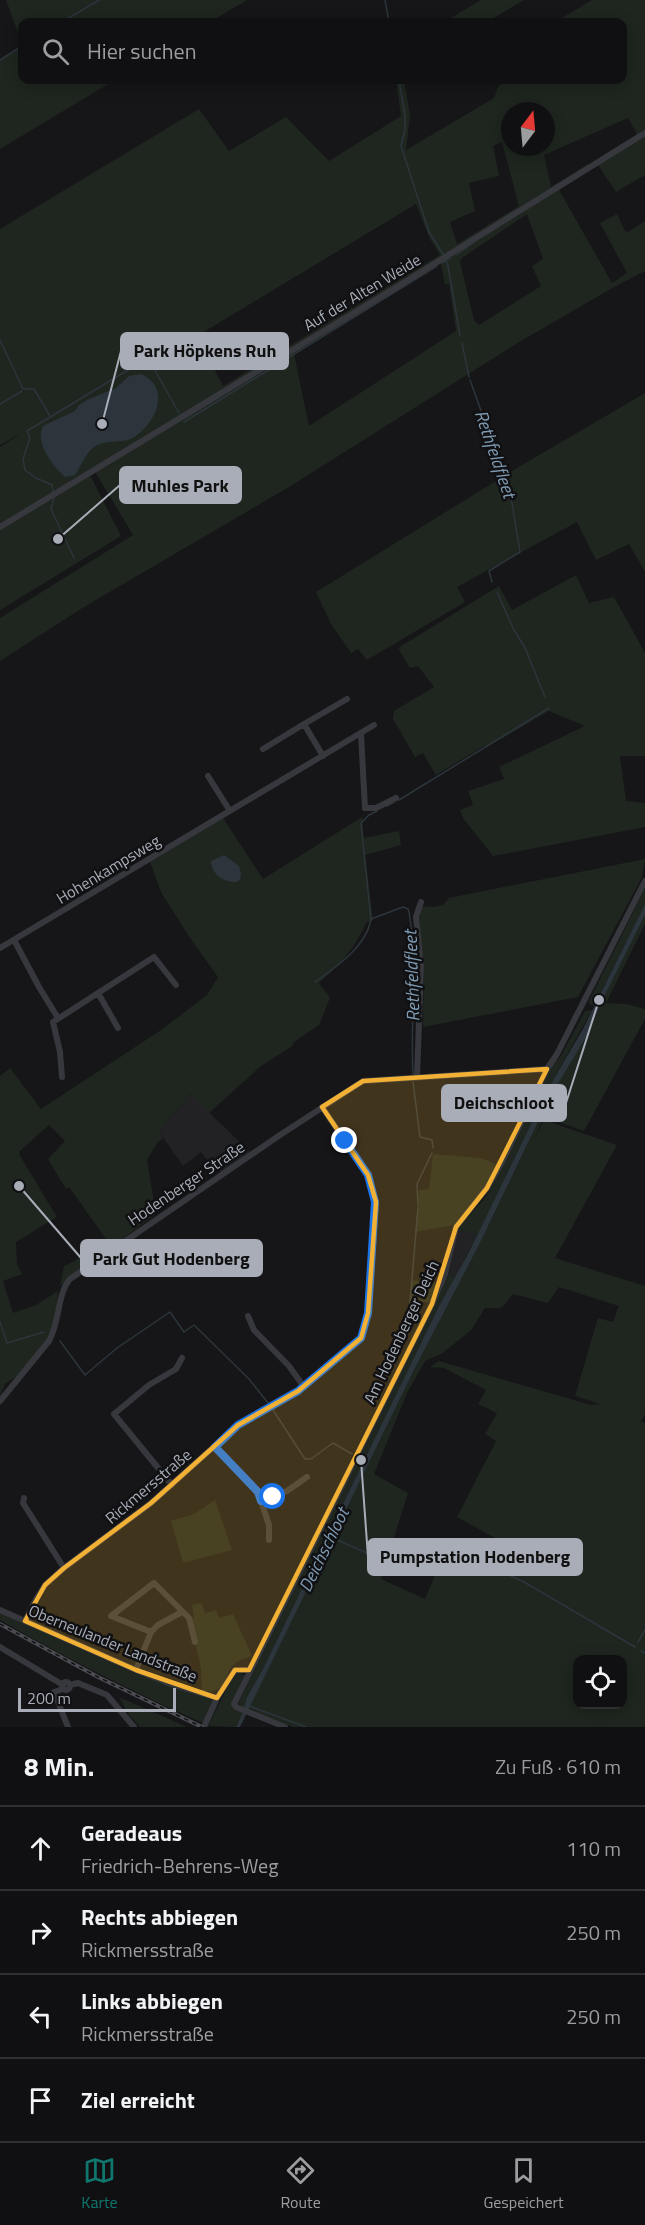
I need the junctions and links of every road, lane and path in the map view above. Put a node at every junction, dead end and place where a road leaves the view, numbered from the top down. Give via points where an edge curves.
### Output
1 (645, 133) edge
2 (0, 527) edge
3 (347, 699) dead end
4 (304, 724) junction
5 (374, 725) dead end
6 (361, 734) junction
7 (263, 748) dead end
8 (323, 756) junction
9 (208, 776) dead end
10 (396, 798) dead end
11 (230, 811) junction
12 (645, 881) edge
13 (421, 902) dead end
14 (14, 940) junction
15 (0, 948) edge
16 (176, 986) dead end
17 (98, 993) junction
18 (58, 1018) junction
19 (118, 1028) dead end
20 (547, 1069) junction
21 (62, 1077) dead end
22 (417, 1078) junction
23 (322, 1107) junction
24 (248, 1316) dead end
25 (182, 1358) dead end
26 (304, 1387) junction
27 (0, 1401) edge
28 (215, 1447) junction
29 (306, 1477) dead end
30 (172, 1485) junction
31 (24, 1497) dead end
32 (261, 1501) junction
33 (269, 1540) dead end
34 (64, 1568) junction
35 (0, 1610) edge
36 (182, 1612) junction
37 (25, 1622) junction
38 (151, 1632) junction
39 (195, 1642) dead end
40 (0, 1647) edge
41 (136, 1670) junction
42 (249, 1670) junction
43 (65, 1686) junction
44 (217, 1698) junction
45 (68, 1727) edge
46 (134, 1727) edge
47 (204, 1727) edge
48 (285, 1727) edge

1 - 2 street, Auf der Alten Weide
3 - 4 street
4 - 7 street
4 - 8 street
5 - 6 street, Hohenkampsweg
6 - 8 street, Hohenkampsweg
6 - 10 street via 365,808 376,808
8 - 11 street, Hohenkampsweg
9 - 11 street
11 - 14 street, Hohenkampsweg
12 - 20 street, Am Hodenberger Deich
13 - 22 street via 416,917 421,965
14 - 15 street, Hohenkampsweg
14 - 18 street
16 - 17 street via 154,957
17 - 18 street
17 - 19 street
18 - 21 street via 53,1022
20 - 22 street, Hodenberger Straße
20 - 42 street, Am Hodenberger Deich via 497,1171 456,1227 445,1274 432,1304
22 - 23 street, Hodenberger Straße via 363,1080
23 - 26 street, Rickmersstraße via 368,1175 375,1218 368,1313 361,1338
23 - 27 street, Hodenberger Straße via 70,1279 50,1341
24 - 26 street via 254,1330 289,1365
25 - 30 street via 176,1369 148,1385 114,1414
26 - 28 street, Rickmersstraße via 238,1425
28 - 30 street, Rickmersstraße
28 - 32 street via 258,1492
29 - 32 street via 287,1491
30 - 34 street, Rickmersstraße
31 - 34 street via 23,1503
32 - 33 street via 269,1525
34 - 37 street, Rickmersstraße via 45,1585
35 - 37 street, Oberneulander Landstraße
36 - 38 street
36 - 38 street via 154,1583 111,1616
36 - 39 street via 189,1618
37 - 41 street, Oberneulander Landstraße
38 - 41 street
40 - 43 street
41 - 44 street, Oberneulander Landstraße
42 - 44 street via 235,1670
42 - 48 street, Am Hodenberger Deich via 234,1704
43 - 45 street via 54,1692
43 - 46 street via 78,1683 107,1695
44 - 47 street

